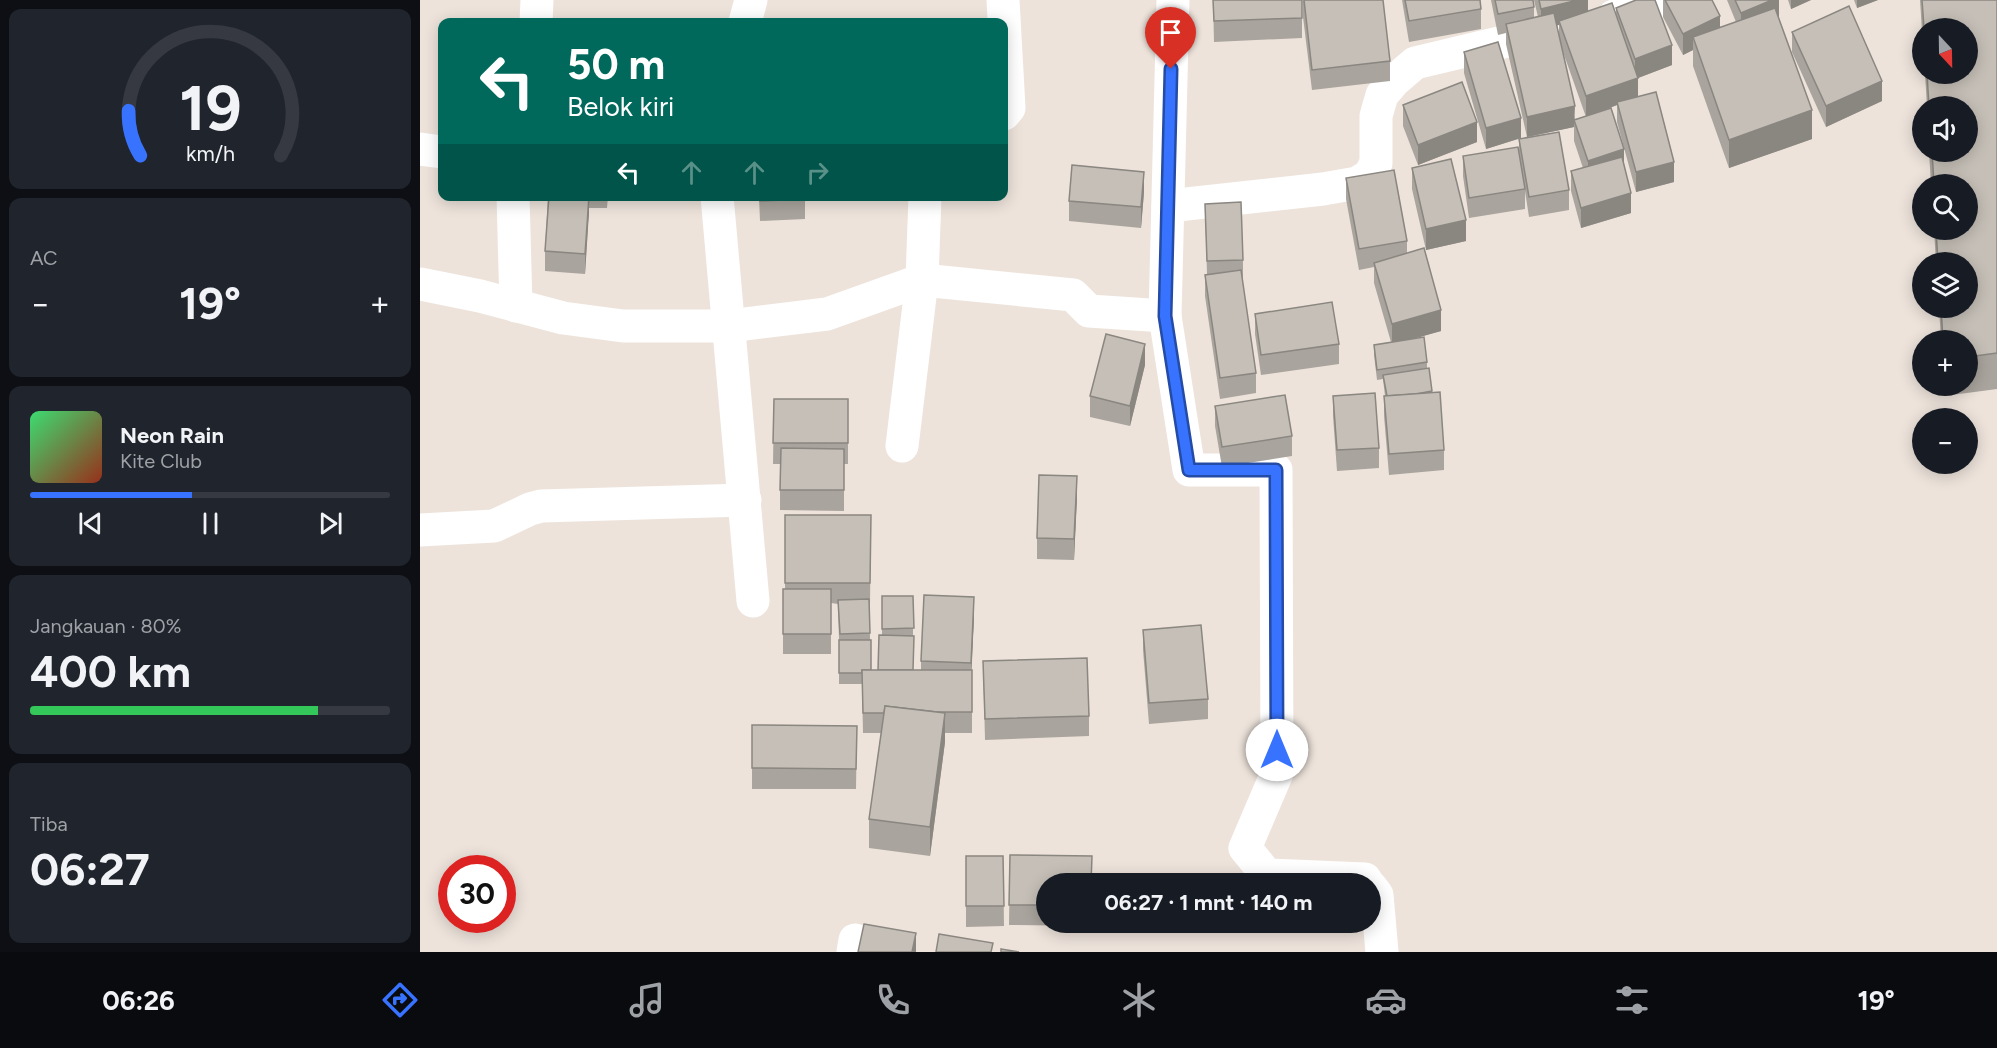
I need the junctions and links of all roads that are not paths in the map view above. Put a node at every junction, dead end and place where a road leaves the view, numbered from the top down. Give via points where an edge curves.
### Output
1 (537, 0) edge
2 (751, 0) edge
3 (1003, 0) edge
4 (1173, 0) edge
5 (1665, 0) edge
6 (536, 18) edge
7 (746, 18) edge
8 (1004, 18) edge
9 (1008, 90) edge
10 (1008, 109) edge
11 (420, 149) edge
12 (438, 151) edge
13 (513, 201) edge
14 (717, 201) edge
15 (925, 201) edge
16 (1168, 206) junction
17 (922, 279) junction
18 (420, 284) edge
19 (516, 306) junction
20 (1165, 316) junction
21 (729, 326) junction
22 (902, 446) dead end
23 (745, 500) junction
24 (420, 530) edge
25 (753, 601) dead end
26 (1266, 873) edge
27 (1380, 933) edge
28 (1382, 952) edge

1 - 6 street
2 - 7 street
3 - 8 street
4 - 16 street
5 - 16 street via 1621,15 1415,63 1382,94 1376,116 1376,163 1370,175 1357,183
9 - 10 street
11 - 12 street
13 - 19 street
14 - 21 street
15 - 17 street
16 - 20 street
17 - 20 street via 1073,296 1089,311
17 - 21 street via 827,314
17 - 22 street
18 - 19 street
19 - 21 street via 563,318 623,326
20 - 26 street via 1189,470 1276,470 1277,773 1245,848
21 - 23 street
23 - 24 street via 541,506 494,526
23 - 25 street
27 - 28 street

